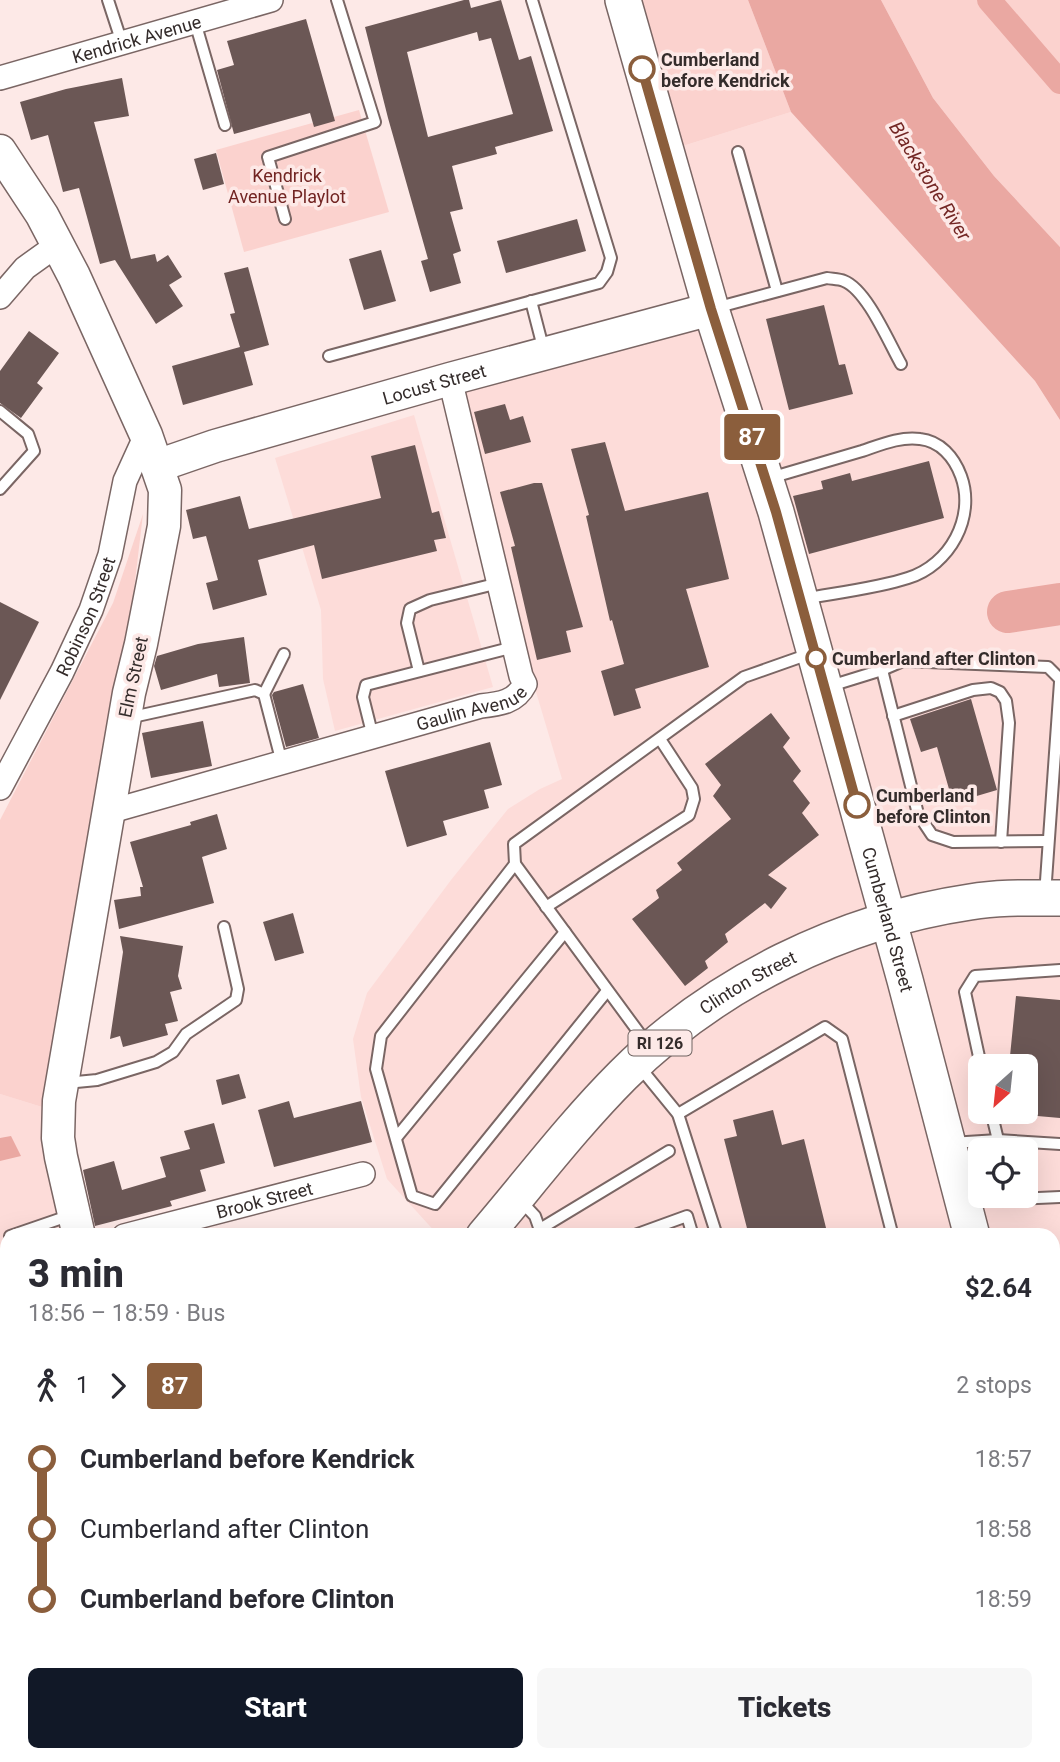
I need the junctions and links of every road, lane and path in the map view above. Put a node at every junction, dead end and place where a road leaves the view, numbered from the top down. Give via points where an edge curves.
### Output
1 (108, 0) edge
2 (271, 0) edge
3 (337, 0) edge
4 (532, 0) edge
5 (623, 0) edge
6 (195, 22) junction
7 (122, 43) junction
8 (0, 78) edge
9 (225, 125) dead end
10 (0, 151) edge
11 (738, 152) dead end
12 (285, 219) dead end
13 (58, 245) junction
14 (777, 291) junction
15 (0, 297) edge
16 (531, 301) junction
17 (711, 309) junction
18 (545, 353) junction
19 (330, 356) dead end
20 (901, 364) dead end
21 (450, 379) junction
22 (0, 411) edge
23 (146, 435) junction
24 (157, 466) junction
25 (766, 479) junction
26 (0, 489) edge
27 (499, 583) junction
28 (800, 599) junction
29 (514, 647) junction
30 (815, 652) junction
31 (284, 654) dead end
32 (882, 670) junction
33 (419, 671) junction
34 (1060, 681) edge
35 (825, 688) junction
36 (264, 694) junction
37 (893, 716) junction
38 (124, 719) junction
39 (373, 737) junction
40 (660, 739) junction
41 (282, 763) junction
42 (0, 788) edge
43 (108, 812) junction
44 (1048, 841) junction
45 (1001, 842) junction
46 (515, 864) junction
47 (1052, 898) edge
48 (546, 907) junction
49 (888, 920) junction
50 (224, 927) dead end
51 (565, 933) junction
52 (1060, 970) edge
53 (607, 991) junction
54 (978, 1054) edge
55 (644, 1056) junction
56 (62, 1083) junction
57 (678, 1114) junction
58 (396, 1138) junction
59 (968, 1143) edge
60 (1038, 1143) edge
61 (947, 1144) junction
62 (1060, 1144) edge
63 (669, 1151) dead end
64 (363, 1174) dead end
65 (516, 1196) junction
66 (1060, 1197) edge
67 (963, 1202) junction
68 (76, 1225) edge
69 (57, 1228) edge
70 (155, 1228) edge
71 (490, 1228) edge
72 (540, 1228) edge
73 (547, 1228) edge
74 (654, 1228) edge
75 (691, 1228) edge
76 (714, 1228) edge
77 (891, 1228) edge
78 (970, 1228) edge

1 - 7 lane
2 - 6 street, Kendrick Avenue
3 - 12 lane via 375,122 268,157
4 - 16 lane via 611,258 598,283
5 - 17 main road, Cumberland Street
6 - 7 street, Kendrick Avenue
6 - 9 lane
7 - 8 street, Kendrick Avenue
10 - 13 street, Elm Street
11 - 14 lane
13 - 15 street via 25,268
13 - 23 street, Elm Street
14 - 17 lane
14 - 20 lane via 827,278 846,281 868,305
16 - 18 lane
16 - 19 lane
17 - 18 street, Locust Street
17 - 25 main road, Cumberland Street
18 - 21 street, Locust Street
21 - 24 street, Locust Street
21 - 27 street, Gaulin Avenue
22 - 26 lane via 28,434 34,452
23 - 24 street, Elm Street
23 - 42 street, Robinson Street via 125,481 110,555 91,610
24 - 38 street, Elm Street via 165,490 164,526
25 - 28 main road, Cumberland Street
25 - 28 lane via 896,441 919,439 938,444 962,478 964,521 946,552 929,566 910,578
27 - 29 street, Gaulin Avenue
27 - 33 lane via 410,609 407,623
28 - 30 main road, Cumberland Street
29 - 33 lane
29 - 39 street, Gaulin Avenue via 525,684 518,696 503,704
30 - 35 main road, Cumberland Street
30 - 40 lane via 744,677
31 - 36 lane
32 - 34 lane via 903,661 1048,667
32 - 35 lane
32 - 37 lane
33 - 39 lane via 366,685 363,697
34 - 44 lane
35 - 49 main road, Cumberland Street
36 - 38 lane via 255,690
36 - 41 lane
37 - 45 lane via 918,814 932,835 953,842
37 - 45 lane via 973,690 1000,692 1009,723
38 - 43 street, Elm Street
39 - 41 street, Gaulin Avenue
40 - 46 lane via 514,844
40 - 48 lane via 692,788 690,815
41 - 43 street, Gaulin Avenue
43 - 56 street, Elm Street
44 - 45 lane
44 - 47 lane
46 - 48 lane
46 - 58 lane via 381,1036 376,1069
47 - 49 main road, Clinton Street via 972,901
48 - 51 lane
49 - 55 main road, Clinton Street / RI 126 via 797,953 750,978 702,1008
49 - 61 main road, Cumberland Street
50 - 56 lane via 238,989 236,1000 186,1034 173,1052 156,1062 97,1080
51 - 53 lane
51 - 58 lane
52 - 54 lane via 975,976 965,992
53 - 55 lane
53 - 58 lane via 435,1204 412,1196
55 - 57 lane
55 - 65 main road, Clinton Street / RI 126
56 - 68 street, Elm Street via 58,1138
57 - 76 lane
57 - 77 lane via 825,1027 842,1039
59 - 61 lane
60 - 62 lane
61 - 67 main road, Cumberland Street
63 - 73 lane
64 - 70 street, Brook Street
65 - 71 main road, Clinton Street / RI 126
65 - 72 lane
66 - 67 lane
67 - 78 main road, Cumberland Street
68 - 69 lane
74 - 75 lane via 687,1216

